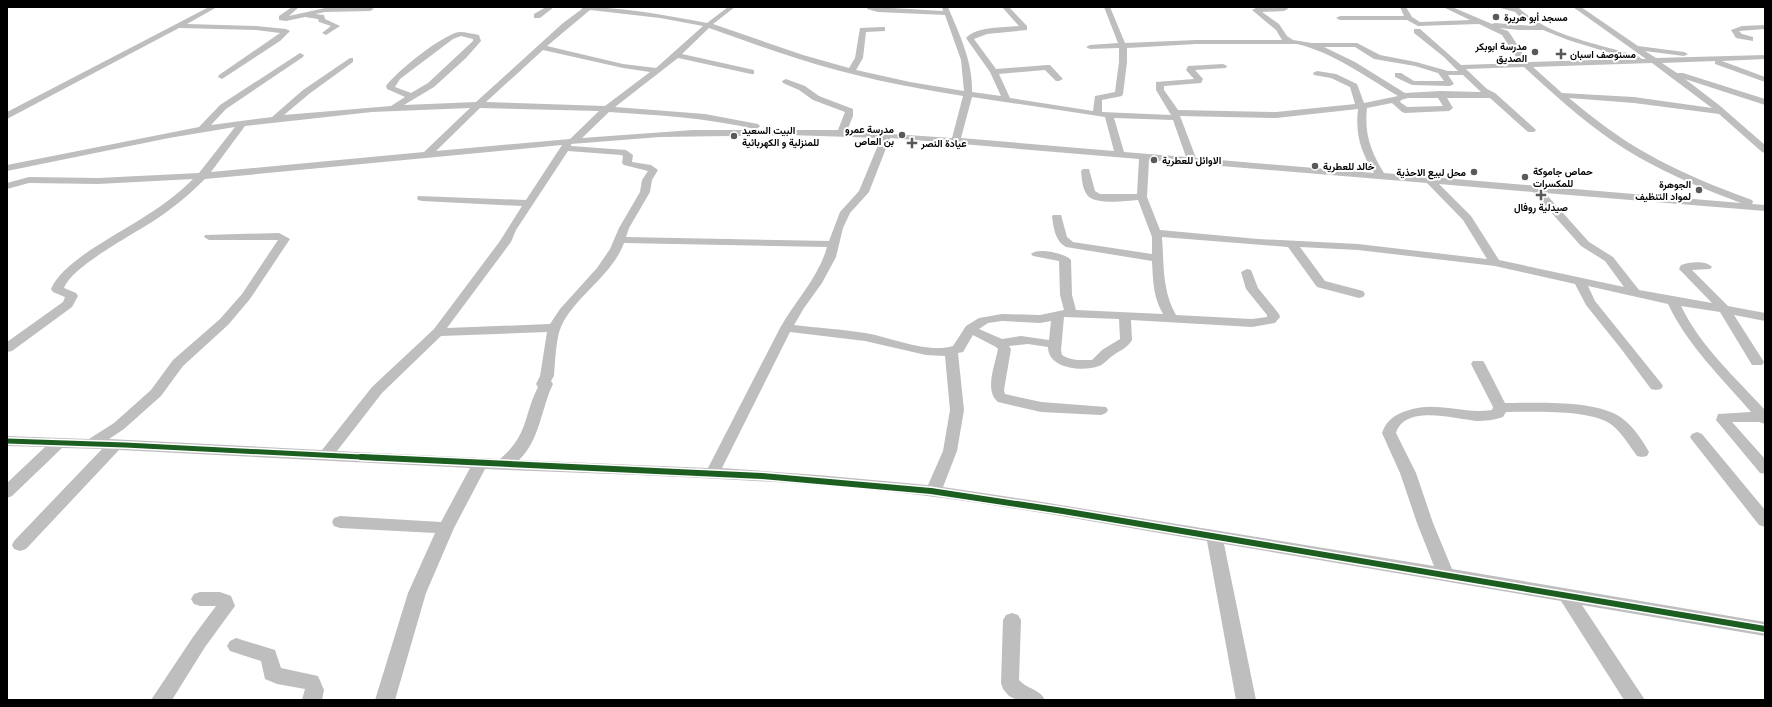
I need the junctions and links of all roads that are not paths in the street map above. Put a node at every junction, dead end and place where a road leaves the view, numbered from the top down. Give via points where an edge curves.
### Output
1 (214, 7) edge
2 (296, 7) edge
3 (551, 7) edge
4 (587, 7) edge
5 (732, 7) edge
6 (871, 7) edge
7 (1005, 7) edge
8 (1107, 7) edge
9 (1282, 7) edge
10 (1403, 7) edge
11 (1446, 7) edge
12 (1500, 7) edge
13 (1576, 7) edge
14 (1515, 8) edge
15 (370, 9) dead end
16 (947, 10) edge
17 (302, 16) junction
18 (537, 16) dead end
19 (1340, 18) dead end
20 (1409, 18) junction
21 (286, 19) junction
22 (1486, 23) junction
23 (708, 25) junction
24 (177, 26) junction
25 (1765, 27) edge
26 (1519, 28) junction
27 (1545, 28) junction
28 (275, 29) junction
29 (882, 29) dead end
30 (1417, 31) dead end
31 (326, 33) dead end
32 (1505, 33) junction
33 (1617, 34) junction
34 (1606, 38) dead end
35 (1578, 39) junction
36 (1597, 39) dead end
37 (1750, 39) dead end
38 (1292, 42) junction
39 (1122, 45) junction
40 (1313, 46) junction
41 (542, 47) junction
42 (1090, 47) dead end
43 (1637, 48) junction
44 (249, 50) dead end
45 (300, 55) dead end
46 (677, 55) junction
47 (1765, 57) edge
48 (1745, 58) junction
49 (350, 60) dead end
50 (1714, 60) junction
51 (1654, 62) junction
52 (1525, 64) junction
53 (1223, 66) dead end
54 (1765, 66) edge
55 (658, 70) junction
56 (1464, 70) junction
57 (851, 71) junction
58 (1442, 71) junction
59 (750, 72) dead end
60 (994, 72) junction
61 (1316, 73) dead end
62 (1672, 73) junction
63 (1398, 75) dead end
64 (222, 77) dead end
65 (1060, 79) dead end
66 (1765, 80) edge
67 (786, 81) dead end
68 (968, 94) junction
69 (1440, 94) junction
70 (1492, 95) junction
71 (1562, 95) junction
72 (410, 96) junction
73 (1401, 98) junction
74 (1006, 99) junction
75 (1765, 102) edge
76 (478, 105) junction
77 (1363, 106) junction
78 (394, 107) junction
79 (607, 109) junction
80 (1722, 112) junction
81 (1097, 114) junction
82 (7, 116) edge
83 (1110, 116) junction
84 (1176, 116) junction
85 (275, 118) junction
86 (242, 124) junction
87 (201, 130) junction
88 (1532, 130) dead end
89 (777, 131) junction
90 (841, 133) junction
91 (887, 135) junction
92 (956, 140) junction
93 (569, 143) junction
94 (1765, 150) edge
95 (428, 154) junction
96 (1120, 154) junction
97 (1144, 156) junction
98 (1192, 160) junction
99 (7, 168) edge
100 (1086, 171) dead end
101 (202, 176) junction
102 (1381, 176) junction
103 (7, 179) edge
104 (1430, 180) junction
105 (21, 181) junction
106 (7, 186) edge
107 (1536, 190) junction
108 (1142, 197) junction
109 (422, 198) dead end
110 (528, 203) junction
111 (1765, 208) edge
112 (1057, 217) dead end
113 (1155, 233) junction
114 (209, 237) dead end
115 (621, 240) junction
116 (834, 244) junction
117 (1292, 244) junction
118 (1037, 254) dead end
119 (1157, 258) junction
120 (1495, 263) junction
121 (1706, 267) dead end
122 (1247, 272) dead end
123 (1580, 282) junction
124 (1634, 292) junction
125 (1359, 294) dead end
126 (1673, 301) junction
127 (1724, 309) junction
128 (1071, 313) junction
129 (1058, 314) junction
130 (1124, 316) junction
131 (1765, 317) edge
132 (1172, 318) junction
133 (554, 328) junction
134 (786, 328) junction
135 (970, 329) junction
136 (438, 332) junction
137 (1001, 344) junction
138 (1055, 345) junction
139 (7, 348) edge
140 (951, 352) junction
141 (1757, 362) dead end
142 (1478, 364) dead end
143 (1656, 386) dead end
144 (1500, 407) junction
145 (1101, 410) dead end
146 (1764, 418) edge
147 (1697, 437) dead end
148 (7, 441) edge
149 (59, 442) junction
150 (93, 443) junction
151 (116, 444) junction
152 (1642, 452) dead end
153 (326, 455) junction
154 (480, 463) junction
155 (504, 464) junction
156 (1765, 469) edge
157 (712, 474) junction
158 (7, 492) edge
159 (934, 492) junction
160 (1758, 503) edge
161 (1765, 521) edge
162 (340, 522) dead end
163 (446, 528) junction
164 (1214, 536) junction
165 (20, 545) dead end
166 (1446, 574) junction
167 (1567, 596) junction
168 (200, 599) dead end
169 (1012, 620) dead end
170 (1765, 629) edge
171 (236, 646) dead end
172 (161, 700) edge
173 (312, 700) edge
174 (385, 700) edge
175 (1035, 700) edge
176 (1246, 700) edge
177 (1636, 700) edge

1 - 24 street
2 - 21 street via 282,18
3 - 18 street
4 - 23 street
4 - 41 street
5 - 23 street
6 - 16 street via 878,10
7 - 60 street via 1024,28 988,32 971,37
8 - 39 street
9 - 38 street via 1284,9 1281,10 1256,10 1279,28 1284,39
10 - 20 street
11 - 22 street
12 - 14 street
13 - 33 street
14 - 27 street via 1526,18
15 - 17 street via 331,9
16 - 68 street via 968,74
17 - 21 street
17 - 31 street via 321,17 322,20 336,26
19 - 20 street
20 - 22 street via 1422,24
21 - 28 street
22 - 26 street
22 - 32 street
23 - 46 street
23 - 57 street via 800,57
24 - 28 street
24 - 82 street
25 - 37 street via 1735,30 1739,36
26 - 27 street
26 - 32 street
27 - 35 street
28 - 44 street
28 - 64 street via 286,32
29 - 57 street via 862,30 859,58
30 - 56 street
32 - 52 street
33 - 34 street
33 - 43 street
35 - 36 street
35 - 51 street
38 - 39 street
38 - 40 street
39 - 42 street
39 - 81 street via 1120,92 1116,96 1100,96
40 - 58 street via 1357,45 1381,58
40 - 73 street via 1346,60
41 - 55 street via 623,66
41 - 76 street
43 - 50 street via 1696,55
43 - 51 street
45 - 87 street via 223,107
46 - 55 street
46 - 59 street
47 - 48 street
48 - 50 street
48 - 54 street
49 - 85 street
50 - 51 street
50 - 66 street
51 - 52 street
51 - 62 street
52 - 56 street
52 - 71 street
53 - 84 street via 1190,68 1198,81 1159,84
55 - 79 street
56 - 58 street
56 - 70 street via 1484,91
57 - 68 street via 910,85
58 - 63 street via 1450,84 1412,83
60 - 65 street via 1048,67
60 - 74 street
61 - 77 street via 1333,76 1354,86 1359,104
62 - 75 street
62 - 80 street
67 - 90 street via 816,98 850,111
68 - 74 street
68 - 92 street
69 - 70 street
69 - 73 street
69 - 73 street via 1449,108 1404,110 1396,103
70 - 88 street
71 - 80 street via 1649,102
71 - 111 street via 1608,132 1643,155 1714,190
72 - 72 street via 430,85 463,56 477,41 476,37 461,34 450,37 397,77 390,86 392,89
72 - 78 street
73 - 77 street
74 - 81 street
76 - 78 street
76 - 79 street via 556,105
76 - 95 street
77 - 84 street via 1282,115
77 - 102 street via 1361,136
78 - 85 street
79 - 89 street via 735,121
79 - 93 street
80 - 94 street
81 - 83 street
83 - 84 street
83 - 96 street
84 - 98 street
85 - 86 street
86 - 87 street
86 - 101 street
87 - 99 street
89 - 90 street
89 - 93 street via 684,132
90 - 91 street
91 - 92 street
91 - 116 street via 864,192 845,212
92 - 96 street
93 - 95 street
93 - 110 street
93 - 115 street via 622,152 628,155 628,164 654,170 647,180 645,192 624,228
95 - 101 street
96 - 97 street
97 - 98 street
97 - 108 street
98 - 102 street
100 - 108 street via 1094,196
101 - 105 street via 117,181
101 - 139 street via 184,193 92,255 64,278 57,290 72,296 68,304
102 - 104 street
103 - 105 street
104 - 107 street
104 - 120 street via 1467,218
105 - 106 street
107 - 111 street
107 - 124 street via 1585,244 1609,259
108 - 113 street
109 - 110 street
110 - 136 street via 505,242
112 - 119 street via 1065,243
113 - 117 street
113 - 119 street via 1158,245
114 - 150 street via 279,236 284,239 246,296 224,322 178,363 156,393 119,426
115 - 116 street
115 - 133 street via 601,270 564,312
116 - 134 street via 820,276
117 - 120 street via 1358,247
117 - 125 street via 1321,284
118 - 128 street via 1066,260 1066,295
119 - 132 street via 1163,303
120 - 123 street
121 - 127 street via 1689,266 1685,269
122 - 132 street via 1252,289 1273,314 1271,320 1252,323
123 - 124 street
123 - 143 street via 1590,302
124 - 126 street
126 - 127 street
126 - 146 street via 1680,320 1694,338
127 - 131 street
127 - 141 street
128 - 129 street
128 - 130 street
129 - 135 street via 1042,318 993,317
129 - 138 street
130 - 132 street
130 - 138 street via 1126,340 1096,363 1068,362 1058,358 1055,354
133 - 136 street
133 - 155 street via 547,376 543,384 546,384 529,431 521,449
134 - 140 street via 866,337 912,348
134 - 157 street
135 - 137 street
135 - 140 street via 958,349
136 - 153 street via 377,390
137 - 138 street via 1018,341
137 - 145 street via 1005,352 997,390 1001,398 1041,407
140 - 159 street via 957,410 950,451
142 - 144 street
144 - 152 street via 1597,412 1612,418 1623,427
144 - 166 street via 1498,414 1493,415 1423,410 1402,418 1390,428 1389,433 1408,473
146 - 156 street via 1723,417 1723,420
147 - 160 street
148 - 149 street
149 - 150 street
149 - 158 street
150 - 151 street
151 - 153 street
151 - 165 street
153 - 154 street
154 - 155 street
154 - 163 street
155 - 157 street
157 - 159 street via 804,479
159 - 164 street
160 - 161 street
162 - 163 street
163 - 174 street via 418,593
164 - 166 street
164 - 176 street
166 - 167 street
167 - 170 street
167 - 177 street
168 - 172 street via 220,599 225,601 226,606
169 - 175 street via 1010,683 1016,690
171 - 173 street via 269,656 272,673 277,676 311,682 315,690

